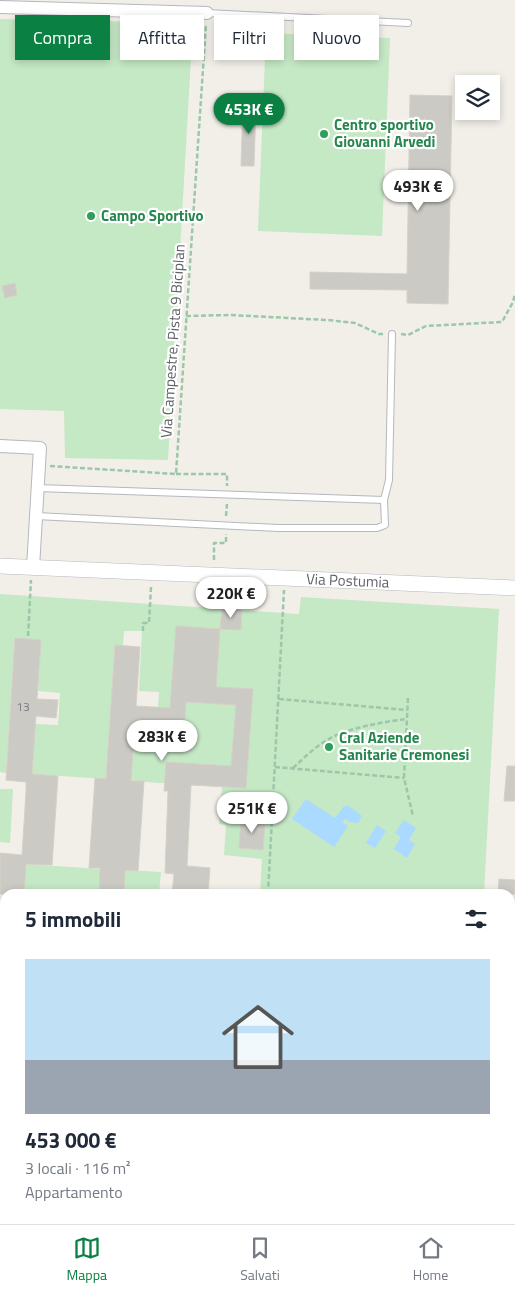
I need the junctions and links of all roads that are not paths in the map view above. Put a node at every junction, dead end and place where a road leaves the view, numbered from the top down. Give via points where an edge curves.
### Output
1 (0, 7) edge
2 (207, 13) joint
3 (408, 23) dead end
4 (392, 334) road end
5 (0, 446) edge
6 (38, 488) junction
7 (384, 500) junction
8 (36, 516) junction
9 (0, 566) edge
10 (32, 572) junction
11 (515, 588) edge

1 - 2 street
2 - 3 lane
4 - 7 lane via 389,480
5 - 6 street via 40,448
6 - 7 lane
6 - 8 street
7 - 8 lane via 385,525 377,528 278,528
8 - 10 street
9 - 10 street, Via Postumia
10 - 11 street, Via Postumia via 152,573

